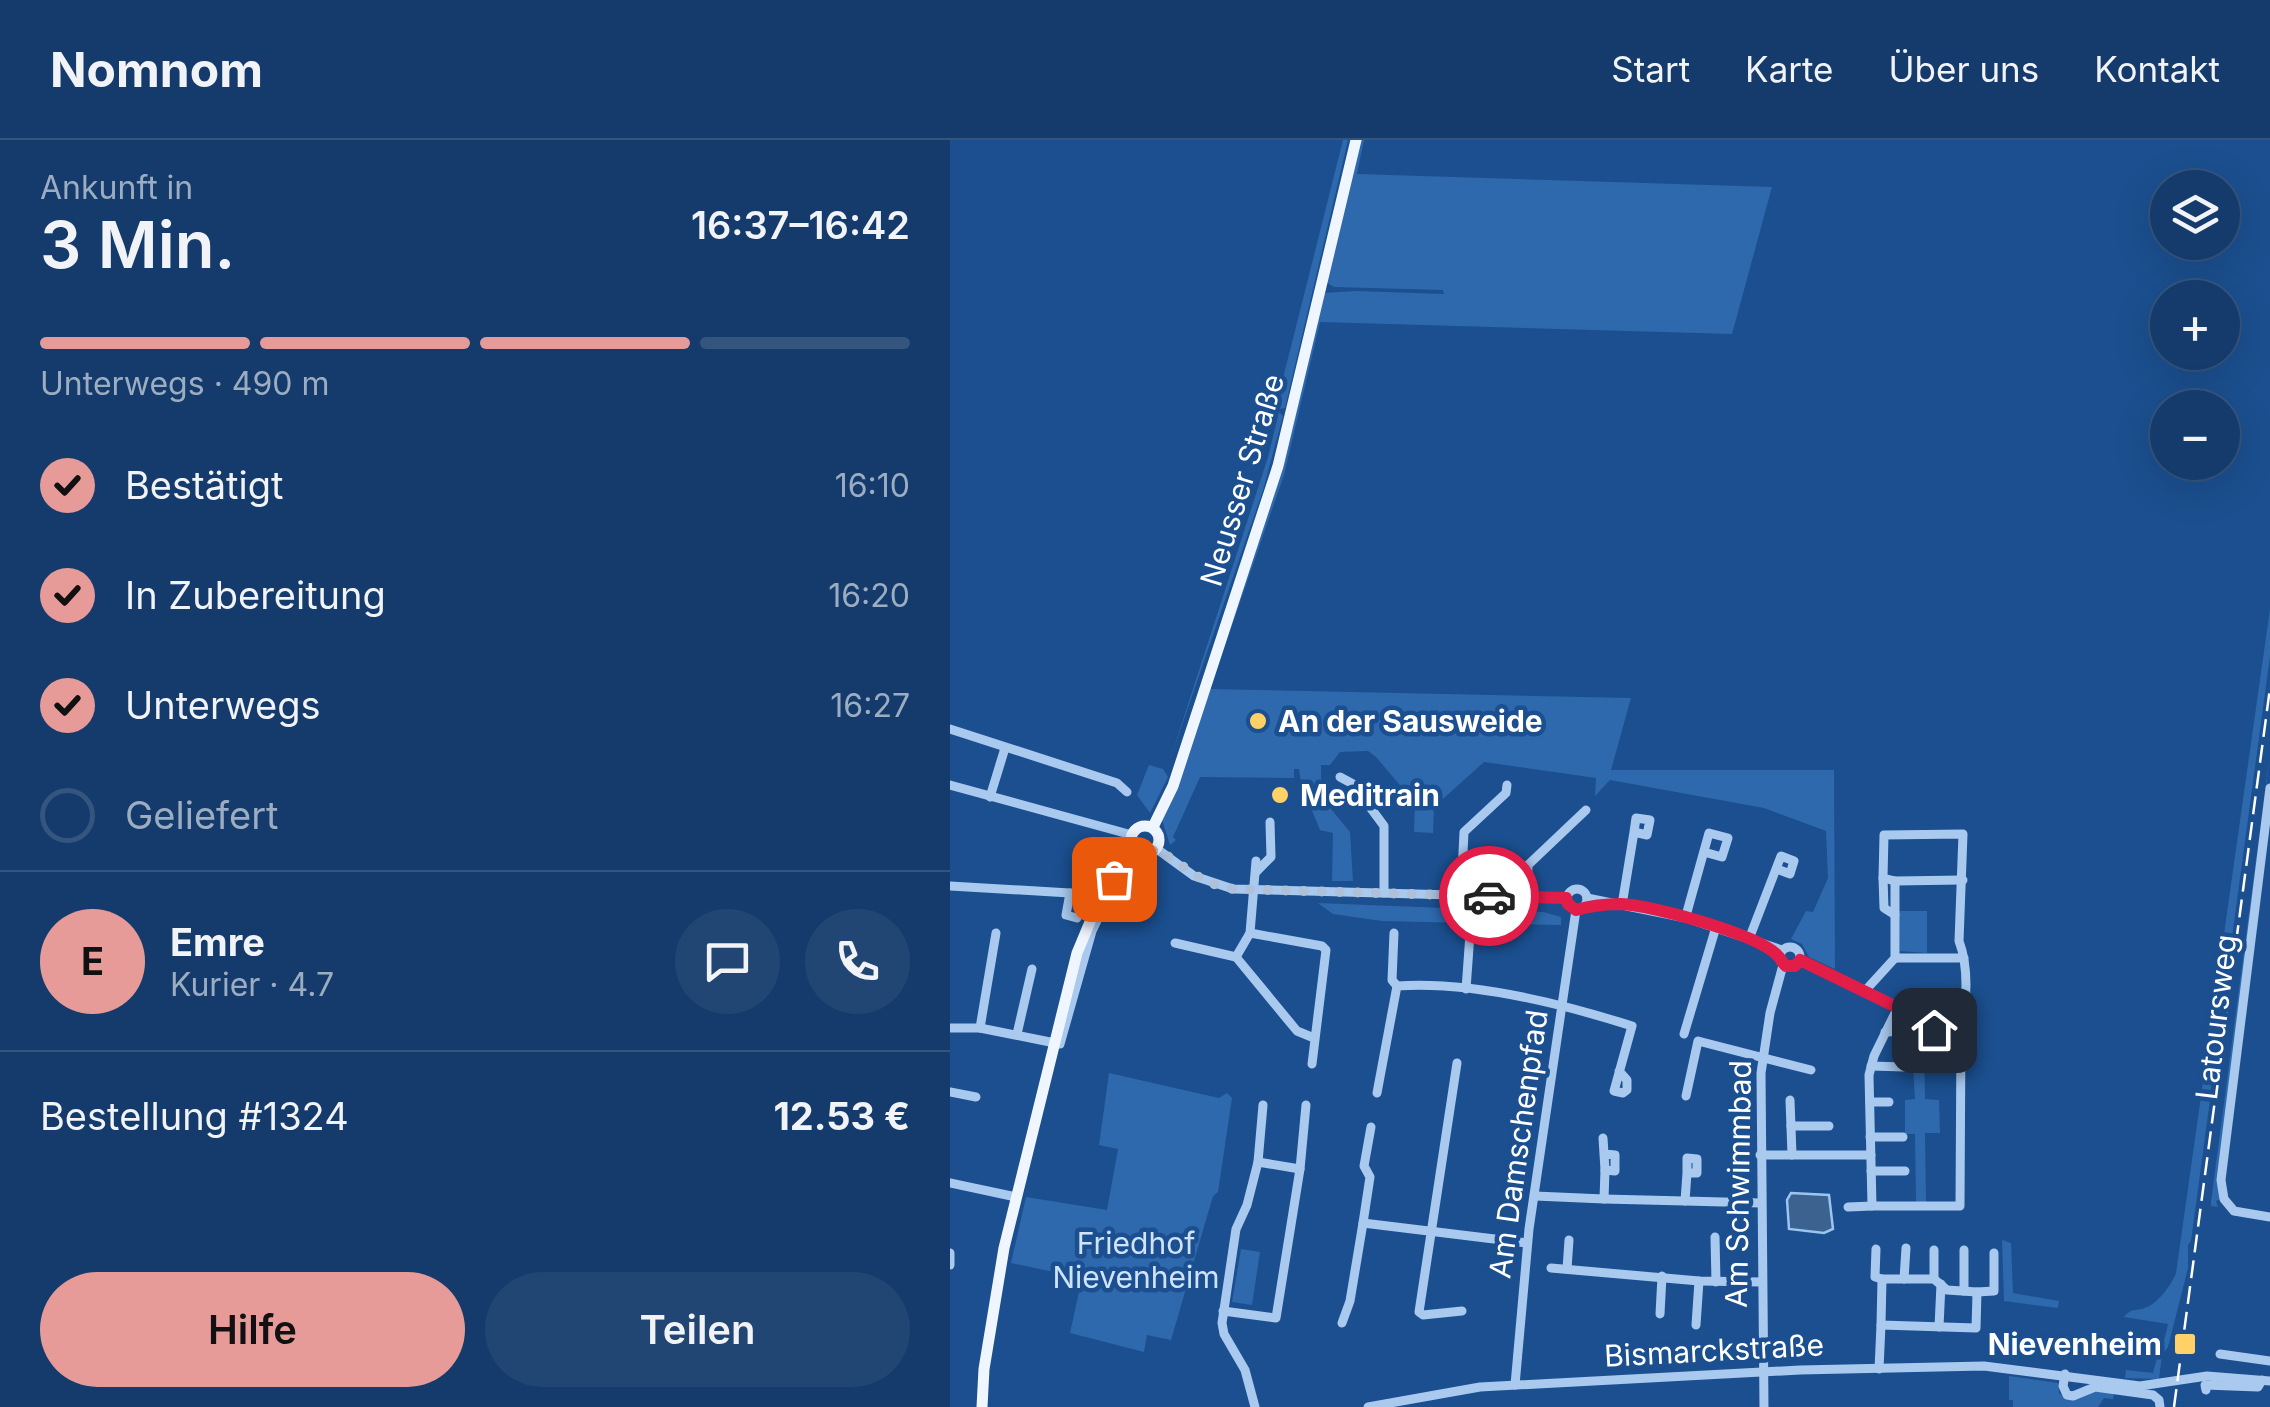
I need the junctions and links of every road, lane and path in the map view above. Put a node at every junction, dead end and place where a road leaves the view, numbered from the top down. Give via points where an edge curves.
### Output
1 (1356, 140) edge
2 (950, 728) edge
3 (1005, 748) junction
4 (1340, 777) dead end
5 (950, 784) edge
6 (1507, 785) dead end
7 (2270, 788) edge
8 (1127, 792) dead end
9 (990, 796) junction
10 (1586, 810) dead end
11 (1270, 822) dead end
12 (1153, 827) junction
13 (1634, 832) dead end
14 (1132, 834) junction
15 (1157, 849) junction
16 (1136, 851) junction
17 (1704, 852) dead end
18 (1776, 869) dead end
19 (1889, 879) junction
20 (1963, 880) junction
21 (951, 886) edge
22 (1256, 890) junction
23 (1070, 893) junction
24 (1103, 893) junction
25 (1384, 893) junction
26 (1461, 895) junction
27 (1527, 897) junction
28 (1566, 898) junction
29 (950, 899) edge
30 (1583, 904) junction
31 (1620, 904) junction
32 (1077, 918) dead end
33 (1686, 918) junction
34 (1716, 927) junction
35 (1394, 932) dead end
36 (996, 933) dead end
37 (1250, 933) junction
38 (1470, 934) dead end
39 (1749, 939) junction
40 (1176, 943) dead end
41 (1236, 957) junction
42 (1895, 958) junction
43 (1964, 958) junction
44 (1783, 960) junction
45 (1800, 960) junction
46 (1032, 968) dead end
47 (1397, 986) junction
48 (1466, 988) junction
49 (1864, 992) junction
50 (1562, 1006) junction
51 (1897, 1009) junction
52 (950, 1028) edge
53 (980, 1028) junction
54 (1934, 1030) junction
55 (1961, 1030) junction
56 (1886, 1032) junction
57 (1018, 1034) junction
58 (1684, 1034) dead end
59 (1314, 1038) junction
60 (1054, 1043) junction
61 (1762, 1058) junction
62 (1457, 1062) dead end
63 (1312, 1064) dead end
64 (1871, 1066) junction
65 (1904, 1067) dead end
66 (1811, 1070) dead end
67 (1619, 1072) dead end
68 (950, 1092) edge
69 (1377, 1093) dead end
70 (1686, 1096) dead end
71 (976, 1097) dead end
72 (1790, 1100) dead end
73 (1870, 1102) junction
74 (1889, 1102) dead end
75 (1263, 1105) dead end
76 (1306, 1105) dead end
77 (1371, 1126) dead end
78 (1791, 1126) junction
79 (1829, 1126) dead end
80 (1870, 1137) junction
81 (1903, 1137) dead end
82 (1603, 1138) dead end
83 (1760, 1154) junction
84 (1792, 1155) junction
85 (1870, 1155) junction
86 (1258, 1162) junction
87 (1300, 1169) junction
88 (1905, 1171) dead end
89 (1871, 1172) junction
90 (1687, 1173) dead end
91 (950, 1183) edge
92 (1535, 1196) junction
93 (1016, 1198) junction
94 (1604, 1199) junction
95 (1685, 1201) junction
96 (1761, 1203) junction
97 (1872, 1206) junction
98 (1848, 1207) dead end
99 (2270, 1216) edge
100 (1363, 1222) junction
101 (1432, 1231) junction
102 (1715, 1237) dead end
103 (1569, 1240) dead end
104 (1527, 1244) junction
105 (1906, 1248) dead end
106 (1876, 1250) dead end
107 (1934, 1250) dead end
108 (1964, 1250) dead end
109 (950, 1252) edge
110 (1994, 1253) dead end
111 (950, 1266) edge
112 (1552, 1268) dead end
113 (1567, 1269) junction
114 (1662, 1276) junction
115 (1882, 1278) junction
116 (1904, 1279) junction
117 (1699, 1281) junction
118 (1716, 1282) junction
119 (1761, 1282) junction
120 (1937, 1282) junction
121 (1964, 1291) junction
122 (1977, 1292) junction
123 (1223, 1310) junction
124 (1462, 1311) dead end
125 (1660, 1314) dead end
126 (1342, 1323) dead end
127 (1696, 1325) dead end
128 (1881, 1326) junction
129 (1939, 1327) junction
130 (2220, 1354) dead end
131 (2270, 1361) edge
132 (1879, 1369) junction
133 (1762, 1371) junction
134 (2065, 1374) junction
135 (2266, 1380) edge
136 (1515, 1384) junction
137 (2206, 1390) dead end
138 (982, 1407) edge
139 (1255, 1407) edge
140 (1368, 1407) edge
141 (1764, 1407) edge
142 (2160, 1407) edge

1 - 12 main road, Neusser Straße via 1278,466
2 - 3 street
3 - 8 street via 1117,783
3 - 9 street
4 - 25 street via 1384,826
5 - 9 street
6 - 26 street via 1464,832
7 - 99 street, Latoursweg via 2221,1180 2234,1211
9 - 14 street
10 - 27 street via 1528,865
11 - 22 street via 1271,857 1256,866
12 - 14 main road
12 - 15 main road via 1160,837
13 - 31 street
14 - 16 main road
15 - 16 main road
15 - 22 street via 1206,882
16 - 24 main road
17 - 33 street
18 - 39 street
19 - 20 street
19 - 20 street via 1884,835 1963,834
19 - 42 street via 1884,908 1895,914
20 - 43 street
21 - 23 street
21 - 29 street
22 - 25 street
22 - 37 street
23 - 24 street
23 - 32 street via 1066,914
24 - 60 main road via 1082,937
25 - 26 street
26 - 27 street
27 - 28 street
28 - 30 street
28 - 30 street via 1582,890
30 - 31 street
30 - 50 street, Am Damschenpfad
31 - 33 street
33 - 34 street
34 - 39 street
34 - 58 street
35 - 47 street
36 - 53 street
37 - 41 street
37 - 59 street via 1326,950
38 - 48 street
39 - 44 street
40 - 41 street
41 - 59 street via 1296,1031
42 - 43 street
42 - 49 street
43 - 55 street
44 - 45 street
44 - 45 street via 1795,948
44 - 61 street, Am Schwimmbad
45 - 49 street
46 - 57 street
47 - 48 street
47 - 69 street
48 - 50 street
49 - 51 street
50 - 67 street via 1632,1026
50 - 92 street, Am Damschenpfad
51 - 54 street
51 - 56 street
52 - 53 street
53 - 57 street
54 - 55 street
54 - 56 street
55 - 97 street via 1960,1206
56 - 64 street
57 - 60 street
59 - 63 street
60 - 93 main road
61 - 66 street
61 - 70 street via 1698,1041
61 - 83 street, Am Schwimmbad
62 - 101 street
64 - 65 street
64 - 73 street
68 - 71 street
72 - 78 street
73 - 74 street
73 - 80 street
75 - 86 street
76 - 87 street
77 - 100 street
78 - 79 street
78 - 84 street
80 - 81 street
80 - 85 street
82 - 94 street
83 - 84 street
83 - 96 street, Am Schwimmbad
84 - 85 street
85 - 89 street
86 - 87 street
86 - 123 street via 1236,1230
87 - 123 street via 1276,1318
88 - 89 street
89 - 97 street
90 - 95 street
91 - 93 street
92 - 94 street
92 - 104 street, Am Damschenpfad
93 - 138 main road
94 - 95 street
95 - 96 street
96 - 119 street, Am Schwimmbad
97 - 98 street
100 - 101 street
100 - 126 street
101 - 104 street
101 - 124 street via 1418,1312
102 - 118 street
103 - 113 street
104 - 136 street, Am Damschenpfad
105 - 116 street
106 - 115 street via 1875,1277
107 - 120 street
108 - 121 street
109 - 111 street
110 - 122 street via 1994,1291
112 - 113 street
113 - 114 street
114 - 117 street
114 - 125 street
115 - 116 street
115 - 128 street
116 - 120 street
117 - 118 street
117 - 127 street
118 - 119 street
119 - 133 street, Am Schwimmbad
120 - 121 street
120 - 129 street
121 - 122 street
122 - 129 street via 1976,1328
123 - 139 street via 1224,1334 1245,1370
128 - 129 street
128 - 132 street
130 - 131 street
132 - 133 street, Bismarckstraße
132 - 134 street, Bismarckstraße via 1984,1366
133 - 136 street, Bismarckstraße
133 - 141 street, Am Schwimmbad
134 - 135 street, Bismarckstraße via 2123,1384 2207,1376
134 - 142 street, Bismarckstraße via 2067,1395 2096,1387 2153,1395
135 - 137 street via 2258,1387
136 - 140 street, Bismarckstraße

